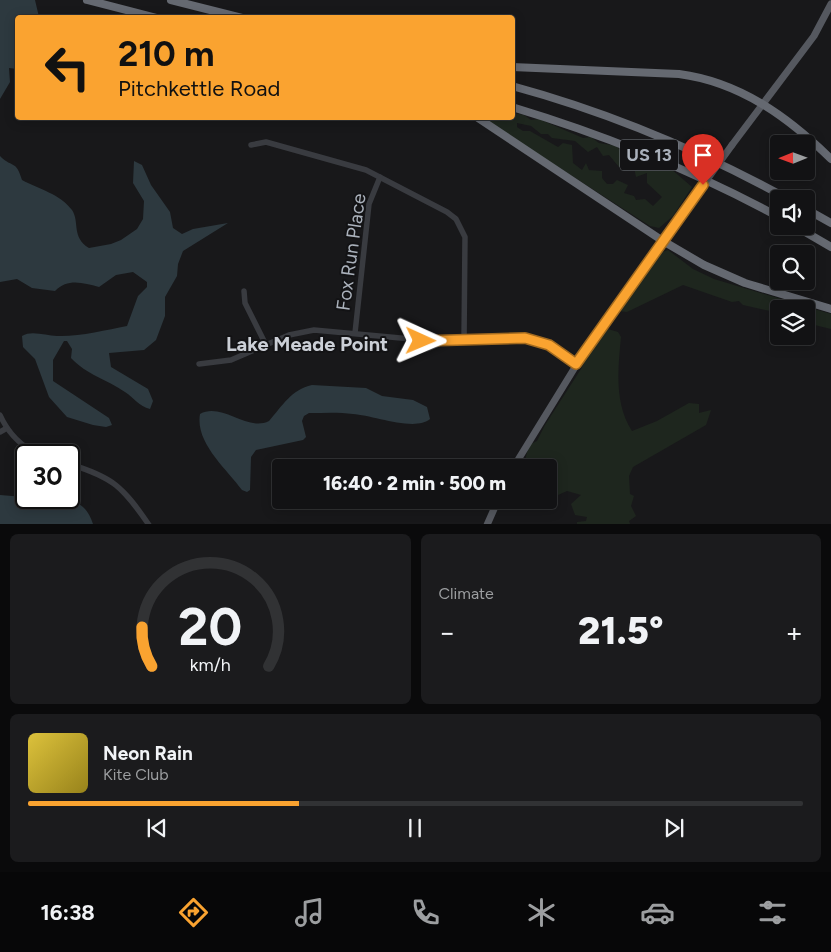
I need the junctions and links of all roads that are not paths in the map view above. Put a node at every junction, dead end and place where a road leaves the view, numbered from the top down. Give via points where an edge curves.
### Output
1 (86, 0) edge
2 (171, 0) edge
3 (831, 4) edge
4 (145, 15) edge
5 (230, 15) edge
6 (515, 67) edge
7 (515, 87) edge
8 (764, 104) junction
9 (515, 108) edge
10 (481, 120) edge
11 (251, 145) dead end
12 (831, 159) edge
13 (380, 176) junction
14 (770, 190) edge
15 (770, 213) edge
16 (815, 214) edge
17 (831, 223) edge
18 (810, 235) edge
19 (662, 241) junction
20 (831, 247) edge
21 (244, 291) dead end
22 (831, 309) edge
23 (354, 333) junction
24 (464, 341) junction
25 (266, 345) junction
26 (199, 364) dead end
27 (576, 364) junction
28 (0, 415) edge
29 (7, 428) junction
30 (0, 432) edge
31 (23, 444) edge
32 (518, 459) edge
33 (80, 467) edge
34 (494, 509) edge
35 (149, 524) edge
36 (488, 524) edge

1 - 4 highway
2 - 5 highway
3 - 8 main road via 814,36
6 - 8 highway via 691,76 723,84
7 - 14 highway, US 13 via 660,137
8 - 12 highway
8 - 19 main road, bridge
9 - 15 highway, US 13 via 633,148
10 - 19 highway
11 - 13 street via 266,142
13 - 23 street, Fox Run Place via 369,204
13 - 24 street via 447,212 462,228 466,250 462,318
16 - 17 highway
18 - 20 highway
19 - 22 highway via 725,276
19 - 27 main road
21 - 25 street via 245,303
23 - 24 street via 408,340
23 - 25 street via 303,331
24 - 27 street via 534,339 549,345
25 - 26 street via 231,360
27 - 32 main road
28 - 29 street
29 - 30 street
29 - 31 street
33 - 35 street via 112,480
34 - 36 main road

